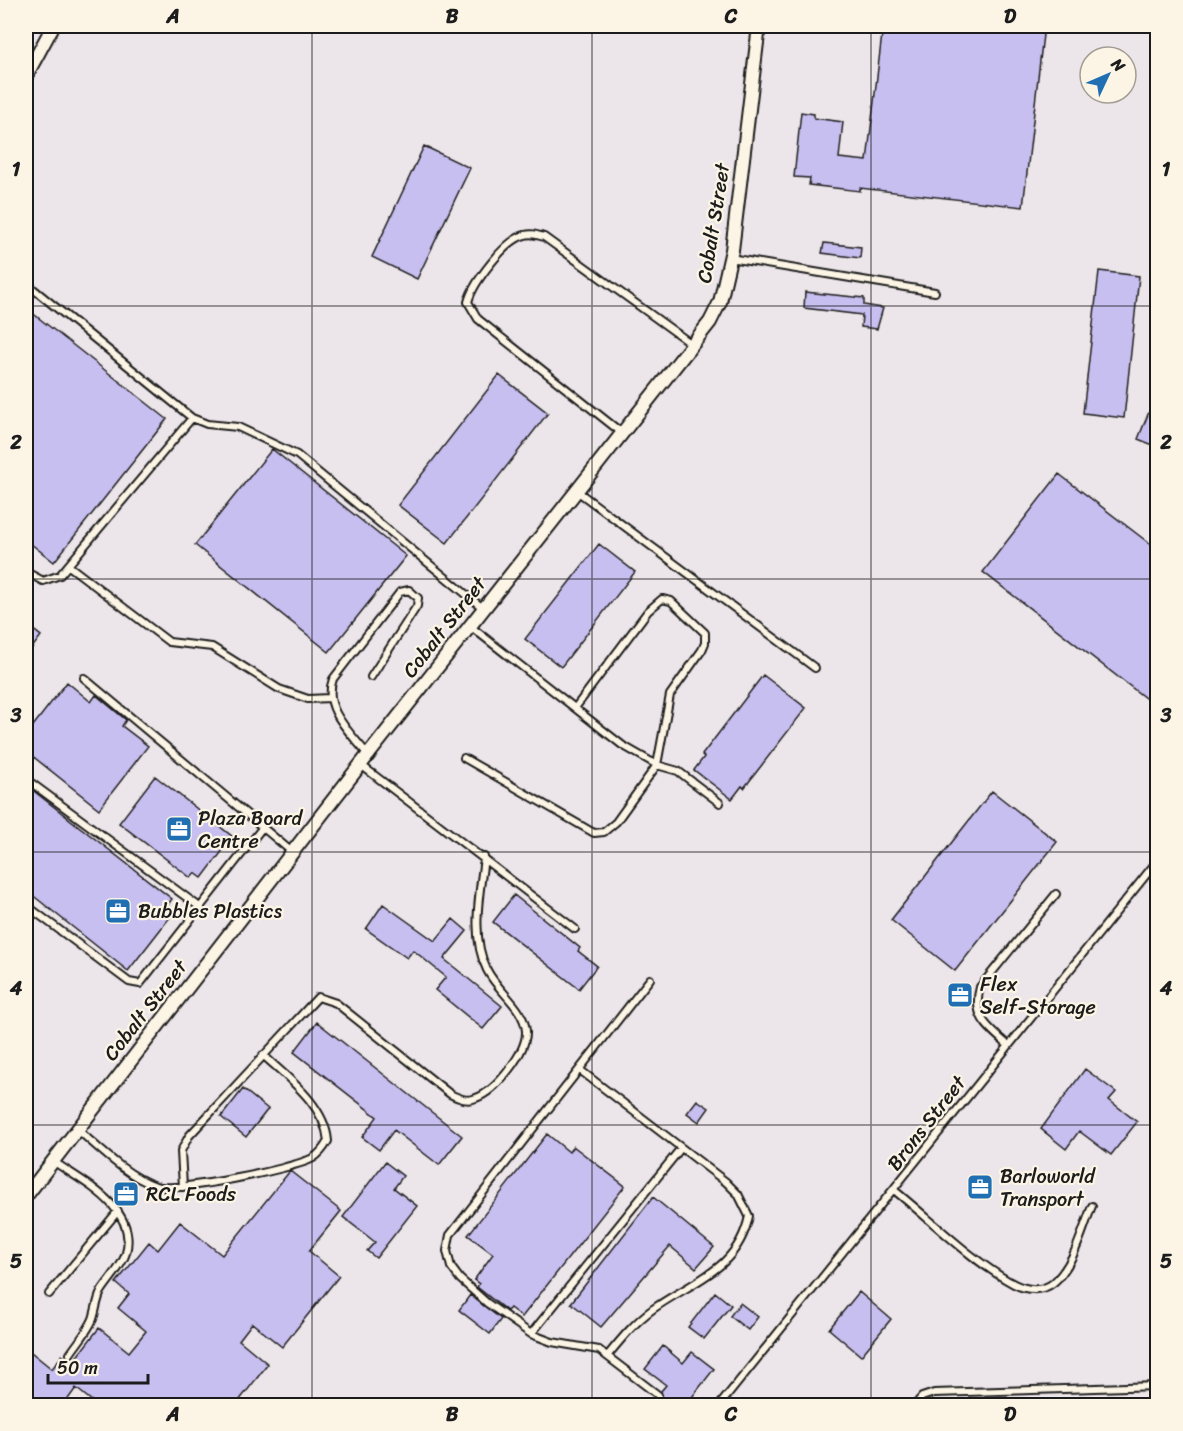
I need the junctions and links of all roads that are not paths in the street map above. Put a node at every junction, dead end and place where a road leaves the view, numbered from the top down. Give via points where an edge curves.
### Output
1 (53, 26) edge
2 (759, 26) edge
3 (26, 76) edge
4 (730, 258) junction
5 (26, 284) edge
6 (935, 292) dead end
7 (693, 345) junction
8 (192, 418) junction
9 (622, 433) junction
10 (576, 491) junction
11 (69, 566) junction
12 (26, 572) edge
13 (484, 609) junction
14 (470, 626) junction
15 (814, 668) dead end
16 (371, 677) dead end
17 (84, 678) dead end
18 (330, 698) junction
19 (575, 708) junction
20 (464, 758) dead end
21 (364, 760) junction
22 (657, 765) junction
23 (26, 778) edge
24 (720, 803) dead end
25 (262, 828) junction
26 (292, 852) junction
27 (484, 857) junction
28 (1158, 860) edge
29 (1056, 894) dead end
30 (26, 904) edge
31 (201, 908) junction
32 (575, 929) dead end
33 (650, 979) dead end
34 (1008, 1045) junction
35 (263, 1055) junction
36 (580, 1070) junction
37 (78, 1131) junction
38 (681, 1148) junction
39 (53, 1161) junction
40 (183, 1187) junction
41 (894, 1190) junction
42 (26, 1196) edge
43 (1092, 1206) dead end
44 (118, 1211) junction
45 (49, 1294) dead end
46 (531, 1334) junction
47 (70, 1354) dead end
48 (608, 1355) junction
49 (1158, 1386) edge
50 (658, 1395) dead end
51 (719, 1406) edge
52 (914, 1406) edge

1 - 3 street
2 - 4 street, Cobalt Street
4 - 6 lane
4 - 7 street, Cobalt Street via 720,302
5 - 8 lane
7 - 9 street, Cobalt Street
7 - 9 lane via 544,237 524,235 512,241 479,279 468,302 478,319
8 - 11 lane
8 - 13 lane via 207,424 238,427 297,455
9 - 10 street, Cobalt Street
10 - 13 street, Cobalt Street
10 - 15 lane
11 - 12 lane via 60,575 43,581
11 - 18 lane via 169,642 212,647 279,689 308,699
13 - 14 street, Cobalt Street
14 - 19 lane
14 - 21 street, Cobalt Street
16 - 18 lane via 417,606 418,598 409,590 400,592 333,679
17 - 25 lane
18 - 21 lane
19 - 22 lane via 622,745
19 - 22 lane via 648,611 662,600 671,601 706,636 702,650 670,695
20 - 22 lane via 594,833 604,832 616,822
21 - 26 street, Cobalt Street
21 - 27 lane
22 - 24 lane via 678,771
23 - 31 lane
25 - 26 lane
25 - 31 lane
26 - 37 street, Cobalt Street
27 - 32 lane
27 - 35 lane via 477,926 480,948 486,968 504,996 520,1011 526,1028 521,1054 488,1091 475,1099 450,1094 325,998 314,999
28 - 34 lane, Brons Street
29 - 34 lane via 980,987 976,1002 980,1017
30 - 31 lane via 129,981 140,984
33 - 36 lane
34 - 41 lane, Brons Street
35 - 40 lane via 189,1136 181,1151
35 - 40 lane via 316,1109 325,1124 328,1141 312,1158 299,1163
36 - 38 lane
36 - 46 lane via 450,1235 447,1251 451,1267 460,1279
37 - 39 street, Cobalt Street
37 - 40 lane via 118,1164 157,1187
38 - 46 lane
38 - 48 lane via 738,1194 749,1216 744,1234 718,1269 654,1308 629,1329
39 - 42 street, Cobalt Street
39 - 44 lane
41 - 43 lane via 973,1255 1014,1284 1029,1289 1052,1285 1065,1270
41 - 51 lane, Brons Street
44 - 45 lane
44 - 47 lane via 127,1232 126,1254 100,1294 86,1332
46 - 48 lane via 552,1342 591,1347
48 - 50 lane
49 - 52 lane via 934,1393 922,1397

